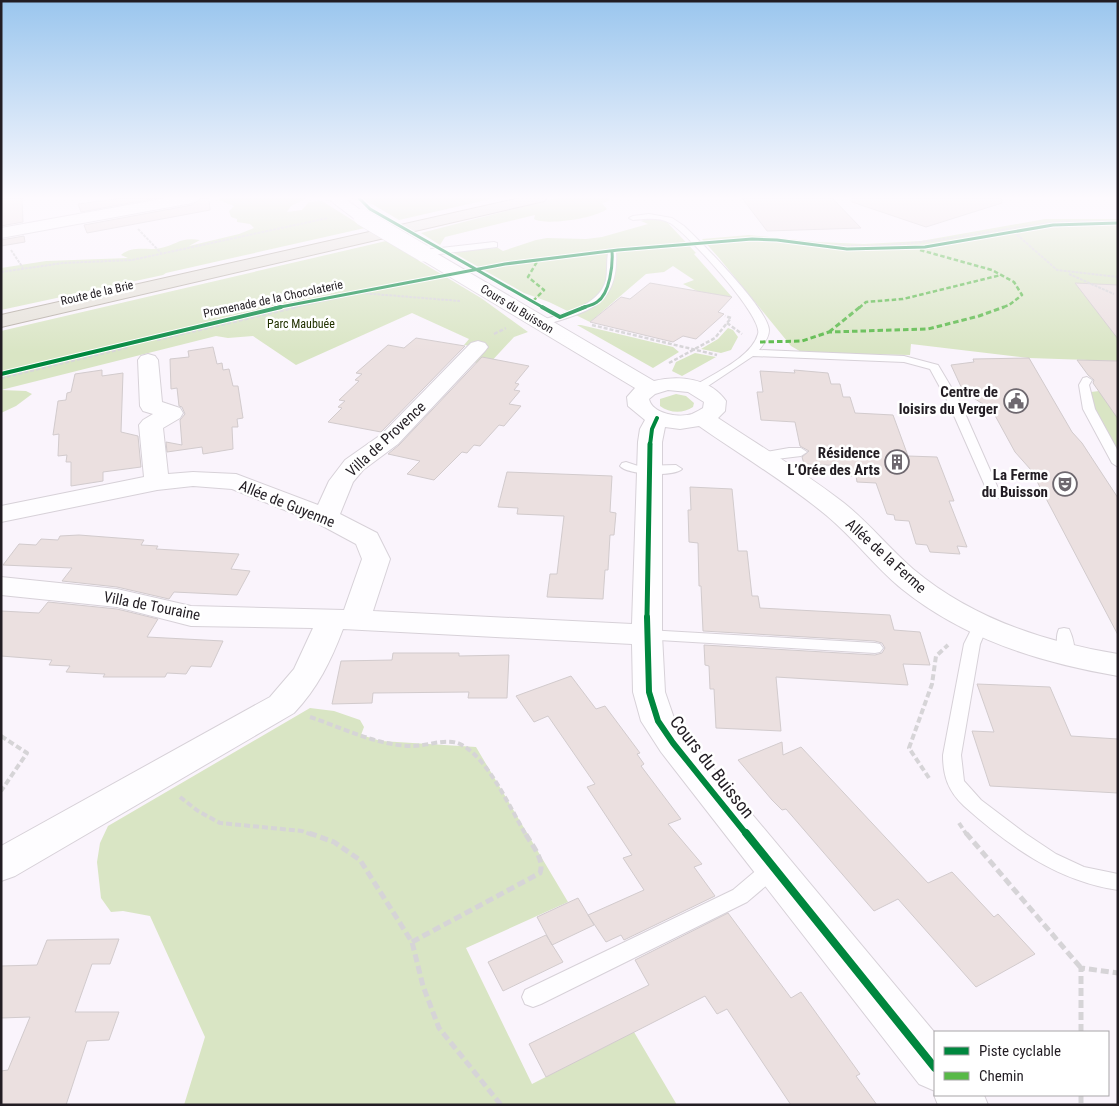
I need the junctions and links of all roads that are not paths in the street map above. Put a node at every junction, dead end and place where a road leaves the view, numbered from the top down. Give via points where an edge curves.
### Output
1 (286, 250) edge
2 (319, 250) edge
3 (417, 250) edge
4 (450, 250) edge
5 (702, 250) edge
6 (612, 251) dead end
7 (423, 253) junction
8 (52, 310) junction
9 (1, 314) edge
10 (1, 321) edge
11 (542, 323) junction
12 (1, 326) edge
13 (478, 347) dead end
14 (139, 348) road end
15 (750, 353) junction
16 (1087, 380) dead end
17 (698, 388) junction
18 (653, 403) junction
19 (702, 418) junction
20 (801, 452) dead end
21 (760, 457) junction
22 (1118, 463) edge
23 (157, 482) junction
24 (995, 495) dead end
25 (1, 514) edge
26 (326, 517) junction
27 (1, 586) edge
28 (344, 619) junction
29 (980, 625) junction
30 (647, 635) junction
31 (875, 648) dead end
32 (1118, 665) edge
33 (1, 865) edge
34 (774, 868) junction
35 (1118, 882) edge
36 (533, 997) dead end
37 (934, 1067) edge

1 - 9 highway, Route de la Brie
2 - 8 highway, Route de la Brie
3 - 7 street, Cours du Buisson, bridge
4 - 7 lane
5 - 15 lane via 760,318 764,332
6 - 11 lane via 614,265 611,278 599,301
7 - 11 street, Cours du Buisson
8 - 10 highway
8 - 12 highway
11 - 18 street, Cours du Buisson
13 - 26 street, Villa de Provence via 390,439 354,465 341,481
14 - 23 street via 151,406 172,413 151,425
15 - 17 lane
15 - 24 lane via 904,359 934,366 954,402
16 - 22 lane via 1084,385 1089,409
17 - 18 street via 668,384
17 - 19 street via 712,396 716,406
18 - 19 street via 680,422
18 - 30 street, Cours du Buisson
19 - 21 street, Allée de la Ferme
20 - 21 lane
21 - 29 street, Allée de la Ferme via 810,489 838,512 912,582
23 - 25 street, Allée de Guyenne
23 - 26 street, Allée de Guyenne via 193,478 236,482
26 - 28 street, Allée de Guyenne via 367,539 376,559
27 - 28 street, Villa de Touraine via 117,598 191,616
28 - 30 street
28 - 33 street, Allée de Guyenne via 297,692 282,705
29 - 32 street, Allée de la Ferme via 1014,639 1066,644
29 - 35 lane via 972,644 952,756 951,772 955,784 963,796 1050,862 1099,880
30 - 31 lane
30 - 34 street, Cours du Buisson via 649,692 658,721
34 - 36 lane via 740,896
34 - 37 street, Cours du Buisson

